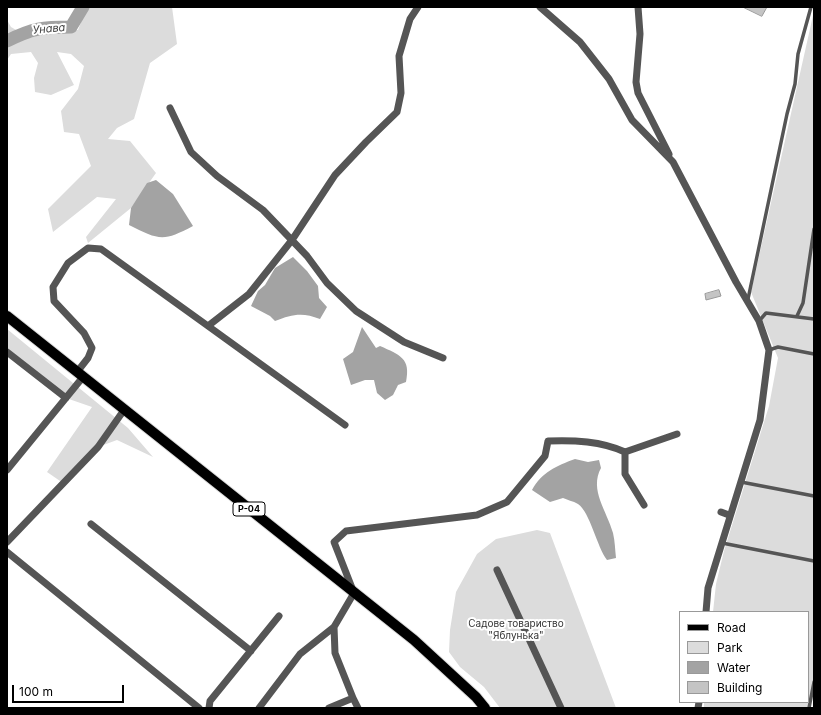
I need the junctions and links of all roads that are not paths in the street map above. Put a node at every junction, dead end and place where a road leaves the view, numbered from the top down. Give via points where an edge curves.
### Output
1 (418, 7) edge
2 (540, 7) edge
3 (638, 7) edge
4 (811, 7) edge
5 (170, 108) dead end
6 (673, 162) junction
7 (814, 229) edge
8 (292, 240) junction
9 (747, 300) junction
10 (7, 316) edge
11 (797, 316) junction
12 (814, 319) edge
13 (759, 321) junction
14 (208, 326) junction
15 (769, 350) junction
16 (7, 352) edge
17 (814, 354) edge
18 (443, 358) dead end
19 (80, 374) junction
20 (66, 398) junction
21 (124, 410) junction
22 (345, 425) dead end
23 (678, 434) dead end
24 (625, 452) junction
25 (7, 470) edge
26 (740, 482) junction
27 (814, 496) edge
28 (644, 505) dead end
29 (721, 512) dead end
30 (729, 515) junction
31 (91, 524) dead end
32 (7, 542) edge
33 (721, 542) junction
34 (7, 552) edge
35 (814, 562) edge
36 (497, 570) dead end
37 (354, 593) junction
38 (706, 611) edge
39 (279, 616) dead end
40 (334, 627) junction
41 (251, 651) junction
42 (814, 682) edge
43 (353, 698) junction
44 (200, 708) edge
45 (209, 708) edge
46 (259, 708) edge
47 (329, 708) edge
48 (358, 708) edge
49 (485, 708) edge
50 (561, 708) edge
51 (809, 708) edge

1 - 8 street via 410,19 399,56 401,94 397,112 335,175
2 - 6 street via 580,42 609,80 632,120
3 - 6 street via 638,93
4 - 9 lane via 798,54 795,84
5 - 8 street via 191,152 217,176 263,210
6 - 9 street
7 - 11 lane via 803,303
8 - 14 street via 249,294
8 - 18 street via 327,283 356,311 404,342
9 - 13 street
10 - 19 main road, Р-04
11 - 12 lane
11 - 13 lane via 766,313
13 - 15 street
14 - 19 street via 101,249 88,248 68,263 53,287 54,301 84,333 92,348
14 - 22 street
15 - 17 lane via 778,347
15 - 26 street via 760,420
16 - 20 street
19 - 20 street
19 - 21 main road, Р-04
20 - 25 street
21 - 32 street via 98,447
21 - 37 main road, Р-04
23 - 24 street
24 - 28 street via 625,474
24 - 37 street via 613,446 572,440 548,441 545,456 507,502 477,515 346,531 334,542
26 - 27 lane
26 - 30 street
29 - 30 street
30 - 33 street
31 - 41 street
33 - 35 lane
33 - 38 street via 708,588
34 - 44 street
36 - 50 street
37 - 40 street
37 - 49 main road, Р-04 via 414,640
39 - 41 street
40 - 43 street via 335,653
40 - 46 street via 300,654
41 - 45 street via 210,700
42 - 51 lane
43 - 47 street
43 - 48 street

